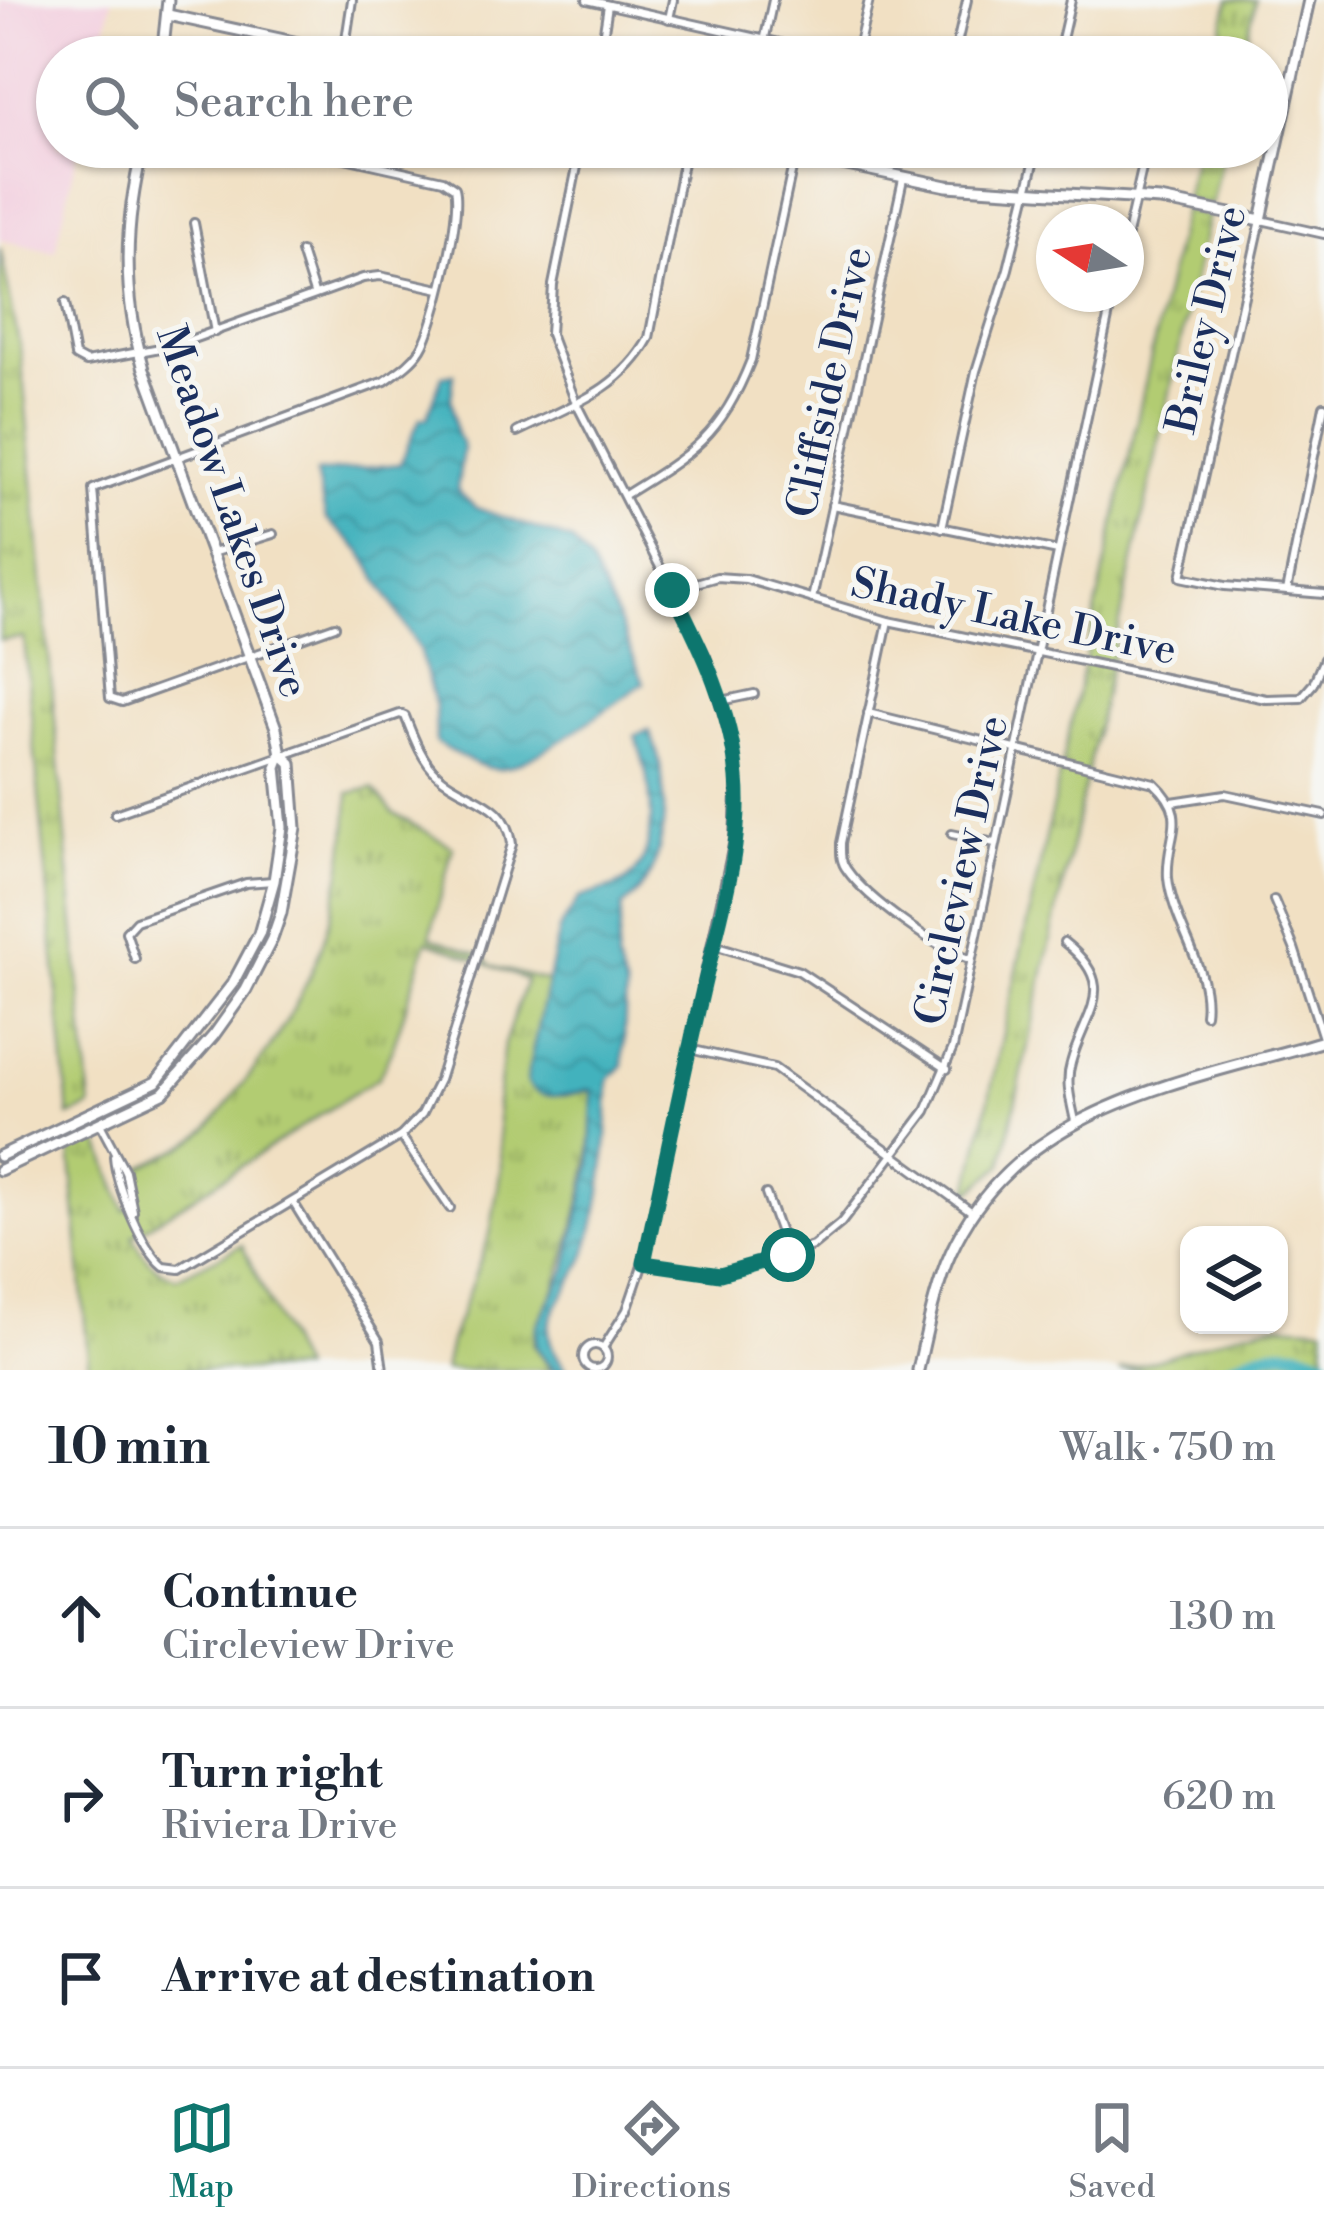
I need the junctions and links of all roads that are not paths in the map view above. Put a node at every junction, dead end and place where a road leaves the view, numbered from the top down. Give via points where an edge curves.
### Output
1 (168, 0) edge
2 (352, 0) edge
3 (587, 0) edge
4 (673, 0) edge
5 (773, 0) edge
6 (869, 0) edge
7 (967, 0) edge
8 (1071, 0) edge
9 (1310, 0) edge
10 (608, 5) junction
11 (168, 15) junction
12 (669, 19) junction
13 (165, 36) edge
14 (265, 36) edge
15 (347, 36) edge
16 (603, 36) edge
17 (760, 36) edge
18 (765, 36) edge
19 (861, 36) edge
20 (959, 36) edge
21 (1063, 36) edge
22 (1288, 99) edge
23 (139, 168) edge
24 (389, 168) edge
25 (576, 168) edge
26 (682, 168) edge
27 (791, 168) edge
28 (853, 168) edge
29 (1033, 168) edge
30 (1143, 168) edge
31 (1273, 168) edge
32 (903, 179) junction
33 (1028, 192) junction
34 (1136, 199) junction
35 (1135, 204) edge
36 (1261, 220) junction
37 (194, 224) dead end
38 (1324, 234) edge
39 (301, 252) dead end
40 (440, 289) junction
41 (314, 293) junction
42 (65, 303) dead end
43 (1109, 312) edge
44 (215, 332) junction
45 (139, 353) junction
46 (575, 403) junction
47 (1324, 406) edge
48 (517, 432) dead end
49 (176, 456) junction
50 (625, 495) junction
51 (832, 505) junction
52 (942, 528) junction
53 (273, 534) dead end
54 (1058, 551) junction
55 (212, 553) junction
56 (672, 590) junction
57 (1287, 591) junction
58 (1324, 595) edge
59 (812, 598) junction
60 (888, 620) junction
61 (335, 626) dead end
62 (250, 654) junction
63 (1035, 654) junction
64 (1324, 659) edge
65 (754, 694) dead end
66 (721, 701) junction
67 (868, 713) junction
68 (1016, 747) junction
69 (281, 754) junction
70 (1172, 802) junction
71 (115, 814) dead end
72 (1324, 815) edge
73 (952, 834) dead end
74 (995, 843) junction
75 (274, 880) junction
76 (289, 881) junction
77 (1274, 900) dead end
78 (1064, 941) dead end
79 (713, 945) junction
80 (135, 959) dead end
81 (969, 959) junction
82 (1205, 1015) dead end
83 (1324, 1041) edge
84 (689, 1049) junction
85 (947, 1069) junction
86 (97, 1119) junction
87 (1075, 1121) junction
88 (400, 1136) junction
89 (0, 1156) edge
90 (892, 1156) junction
91 (0, 1170) edge
92 (766, 1194) dead end
93 (293, 1202) junction
94 (450, 1208) dead end
95 (975, 1214) junction
96 (788, 1255) junction
97 (644, 1263) junction
98 (603, 1348) junction
99 (383, 1370) edge
100 (918, 1370) edge

1 - 11 street
2 - 15 street
3 - 10 street
4 - 12 street
5 - 18 street
6 - 19 street
7 - 20 street
8 - 21 street
9 - 22 street, Briley Drive
10 - 12 street
10 - 16 street
11 - 13 street
11 - 14 street
12 - 17 street
23 - 45 street, Meadow Lakes Drive via 126,271
24 - 40 street via 455,188
25 - 46 street via 549,321
26 - 46 street via 649,338 613,384
27 - 50 street via 742,384 701,445
28 - 32 street
29 - 33 street
30 - 34 street
31 - 36 street, Briley Drive
32 - 33 street
32 - 51 street, Cliffside Drive
33 - 34 street
33 - 52 street
34 - 35 street
34 - 36 street
36 - 38 street
36 - 57 street, Briley Drive via 1181,577
37 - 44 street
39 - 41 street
40 - 41 street via 380,276
40 - 49 street via 420,351 385,381
41 - 44 street
42 - 45 street via 77,360
43 - 54 street, Circleview Drive
44 - 45 street
45 - 49 street, Meadow Lakes Drive
46 - 48 street
46 - 50 street
47 - 57 street
49 - 55 street, Meadow Lakes Drive
49 - 62 street via 93,489 110,698 122,702
50 - 56 street
51 - 52 street
51 - 59 street, Cliffside Drive
52 - 54 street
53 - 55 street
54 - 63 street, Circleview Drive
55 - 62 street, Meadow Lakes Drive
56 - 59 street, Shady Lake Drive via 728,577
56 - 66 street
57 - 58 street
59 - 60 street, Shady Lake Drive
60 - 63 street, Shady Lake Drive
60 - 67 street
61 - 62 street
62 - 69 street, Meadow Lakes Drive
63 - 64 street, Shady Lake Drive via 1290,701 1306,693
63 - 68 street, Circleview Drive
65 - 66 street
66 - 79 street via 737,814
67 - 68 street
67 - 81 street via 842,861 938,946
68 - 70 street via 1146,778
68 - 74 street, Circleview Drive
69 - 71 street
69 - 75 street, Meadow Lakes Drive
69 - 76 street, Meadow Lakes Drive via 291,763 296,809
69 - 88 street via 400,714 436,774 484,800 509,828 504,877 440,1080
70 - 72 street via 1226,794
70 - 82 street via 1168,877 1206,993
73 - 74 street
74 - 81 street, Circleview Drive
75 - 76 street
75 - 80 street via 136,922 126,932
75 - 86 street, Meadow Lakes Drive via 248,957 192,1040 156,1082
76 - 86 street, Meadow Lakes Drive via 272,939 214,1035 163,1093
77 - 83 street
78 - 87 street via 1084,960 1094,986 1069,1071
79 - 84 street
79 - 85 street via 800,971
81 - 85 street, Circleview Drive
83 - 87 street
84 - 90 street via 774,1068
84 - 97 street
85 - 90 street, Circleview Drive
86 - 89 street, Meadow Lakes Drive
86 - 91 street, Meadow Lakes Drive
86 - 93 street via 158,1263 180,1269
87 - 95 street via 1017,1163
88 - 93 street
88 - 94 street
90 - 95 street
90 - 96 street, Circleview Drive via 830,1234
92 - 96 street
93 - 99 street via 379,1341
95 - 100 street via 946,1266
96 - 97 street, Circleview Drive via 720,1274
97 - 98 street
98 - 98 street via 585,1351 586,1366 604,1366

